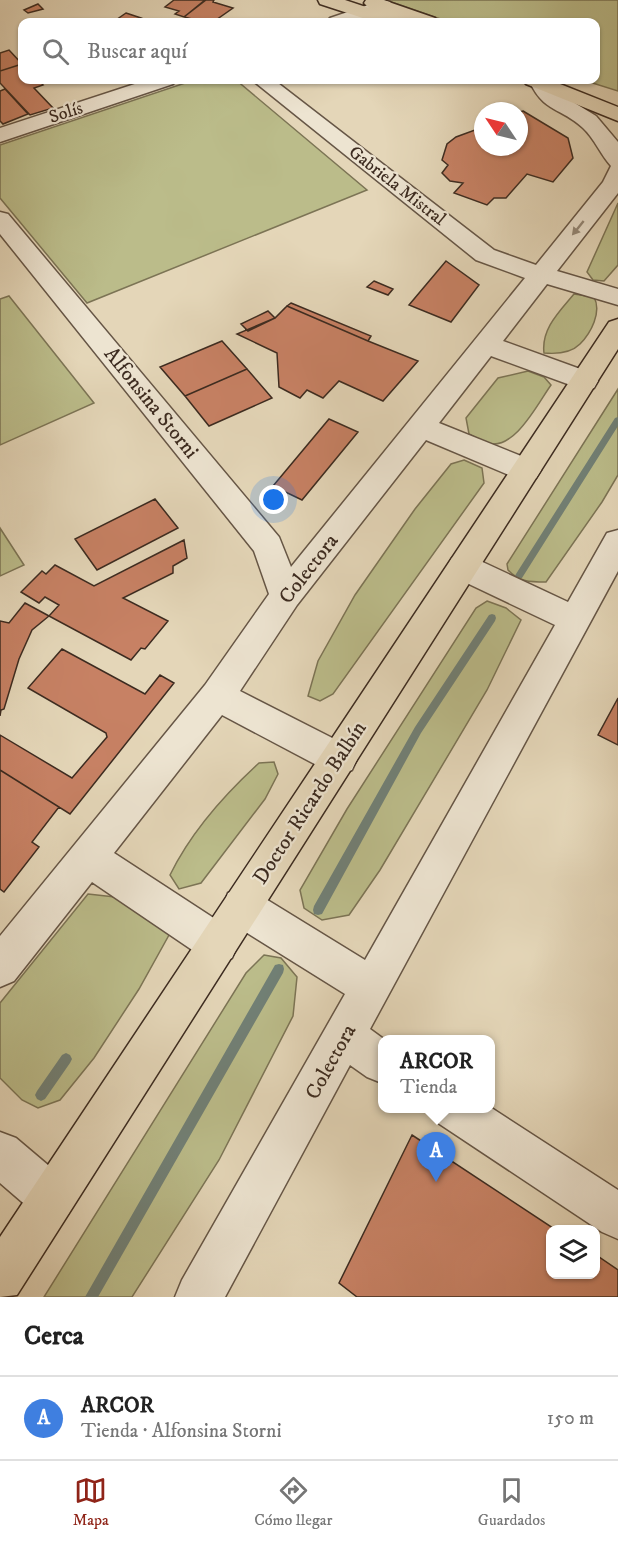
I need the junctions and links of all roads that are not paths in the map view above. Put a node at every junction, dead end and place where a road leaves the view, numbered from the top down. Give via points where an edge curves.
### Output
1 (327, 0) edge
2 (377, 10) edge
3 (350, 18) edge
4 (411, 18) edge
5 (154, 84) edge
6 (267, 84) edge
7 (539, 84) edge
8 (548, 84) edge
9 (575, 84) edge
10 (606, 99) edge
11 (618, 115) edge
12 (618, 126) edge
13 (0, 135) edge
14 (618, 161) edge
15 (618, 171) edge
16 (0, 219) edge
17 (541, 274) junction
18 (618, 297) edge
19 (618, 328) edge
20 (486, 344) junction
21 (584, 381) junction
22 (422, 427) junction
23 (526, 470) junction
24 (618, 542) edge
25 (463, 567) junction
26 (286, 596) junction
27 (576, 620) junction
28 (216, 696) junction
29 (339, 759) junction
30 (87, 857) junction
31 (242, 907) junction
32 (218, 945) junction
33 (0, 967) edge
34 (372, 987) junction
35 (345, 1037) junction
36 (378, 1059) edge
37 (461, 1113) edge
38 (0, 1154) edge
39 (52, 1198) junction
40 (618, 1216) edge
41 (0, 1278) edge
42 (199, 1297) edge

1 - 2 main road
2 - 3 street
2 - 4 main road
5 - 13 street, Solís
6 - 17 street, Gabriela Mistral via 485,255
7 - 14 street via 546,95 588,121 605,138
8 - 10 main road
9 - 10 main road
10 - 11 main road
10 - 12 main road
15 -> 17 street, Colectora via 614,183
16 - 26 street, Alfonsina Storni via 268,546
17 - 18 street, Gabriela Mistral
17 - 20 street, Colectora
19 - 21 main road, Doctor Ricardo Balbín
20 - 21 street
20 - 22 street, Colectora
21 - 23 main road, Doctor Ricardo Balbín
22 - 23 street
22 - 26 street, Colectora
23 - 25 main road, Doctor Ricardo Balbín
24 - 27 street, Colectora
25 - 27 street
25 - 29 main road, Doctor Ricardo Balbín
26 - 28 street, Colectora
27 - 34 street, Colectora
28 - 29 street
28 - 30 street, Colectora
29 - 31 main road, Doctor Ricardo Balbín
30 - 32 street
30 - 33 street, Colectora
31 - 32 main road, Doctor Ricardo Balbín
31 - 34 street
32 - 39 main road, Doctor Ricardo Balbín
34 - 35 street, Colectora
35 - 36 street
35 - 42 street, Colectora
37 - 40 street
38 - 39 street
39 - 41 main road, Doctor Ricardo Balbín

